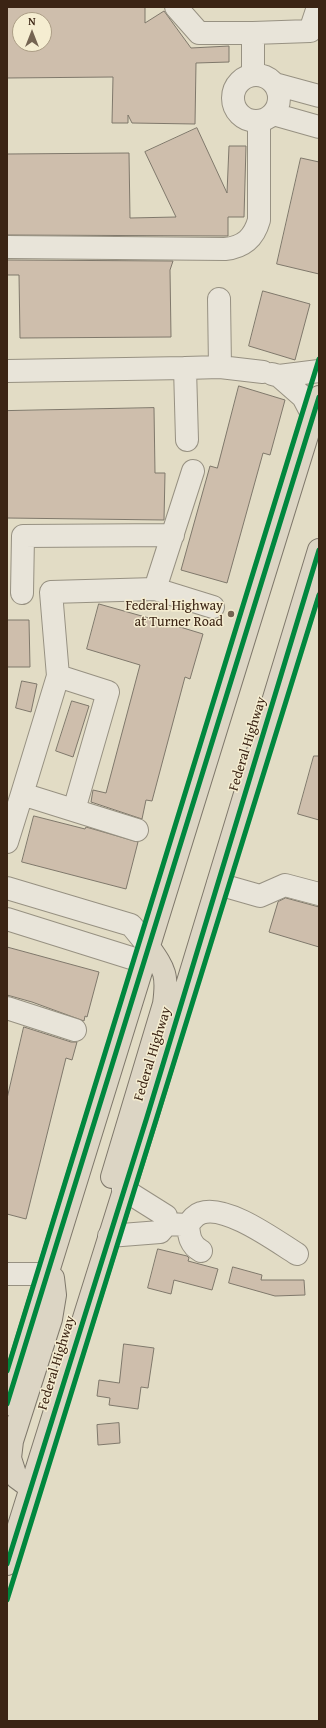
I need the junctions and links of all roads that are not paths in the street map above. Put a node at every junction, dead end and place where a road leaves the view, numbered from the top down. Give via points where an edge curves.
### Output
1 (176, 7) edge
2 (318, 7) edge
3 (253, 33) junction
4 (253, 75) junction
5 (275, 84) junction
6 (319, 96) edge
7 (266, 118) junction
8 (319, 127) edge
9 (7, 247) edge
10 (219, 299) dead end
11 (220, 367) junction
12 (185, 368) junction
13 (319, 371) edge
14 (7, 372) edge
15 (271, 374) junction
16 (317, 410) edge
17 (186, 440) dead end
18 (313, 441) edge
19 (193, 471) dead end
20 (173, 535) junction
21 (319, 550) edge
22 (156, 589) junction
23 (50, 592) junction
24 (15, 593) edge
25 (213, 607) dead end
26 (58, 676) junction
27 (22, 794) junction
28 (74, 810) junction
29 (137, 830) dead end
30 (7, 842) edge
31 (218, 884) junction
32 (7, 888) edge
33 (319, 894) edge
34 (7, 919) edge
35 (146, 955) junction
36 (8, 1011) edge
37 (76, 1030) dead end
38 (123, 1190) junction
39 (178, 1224) junction
40 (109, 1236) junction
41 (201, 1251) dead end
42 (297, 1254) dead end
43 (49, 1268) junction
44 (98, 1272) junction
45 (7, 1274) edge
46 (7, 1404) edge
47 (31, 1488) junction
48 (7, 1564) edge

1 - 3 lane via 199,33
2 - 3 lane via 310,31
3 - 4 lane
4 - 5 lane via 265,77
4 - 7 lane via 238,82 232,97 233,105 243,118 250,121
5 - 6 lane
5 - 7 lane via 279,99 278,108
7 - 8 lane
7 - 9 lane via 259,220 252,238 244,244 225,249
10 - 11 lane
11 - 12 lane
11 - 15 lane
12 - 14 lane
12 - 17 lane
13 - 15 lane
15 - 16 lane
16 - 18 main road
18 - 35 main road
19 - 20 lane
20 - 22 lane
20 - 24 lane via 23,536
21 - 31 main road, Federal Highway
22 - 23 lane
22 - 25 lane
23 - 24 lane
23 - 26 lane
26 - 27 lane
26 - 28 lane via 108,692
27 - 28 lane
27 - 30 lane
28 - 29 lane
31 - 33 lane via 260,896 285,885
31 - 38 main road, Federal Highway
32 - 35 lane via 131,925
34 - 35 lane
35 - 43 main road
35 - 44 main road via 163,967 167,986 164,1004 96,1227 94,1252
36 - 37 lane
38 - 39 lane
38 - 40 main road, Federal Highway
39 - 40 lane via 160,1232
39 - 41 lane via 194,1247
39 - 42 lane via 203,1212 233,1216
40 - 44 main road, Federal Highway
43 - 45 lane
43 - 46 main road
43 - 47 main road via 55,1295 51,1319 12,1441 10,1458 16,1477
44 - 47 main road, Federal Highway
47 - 48 main road, Federal Highway

